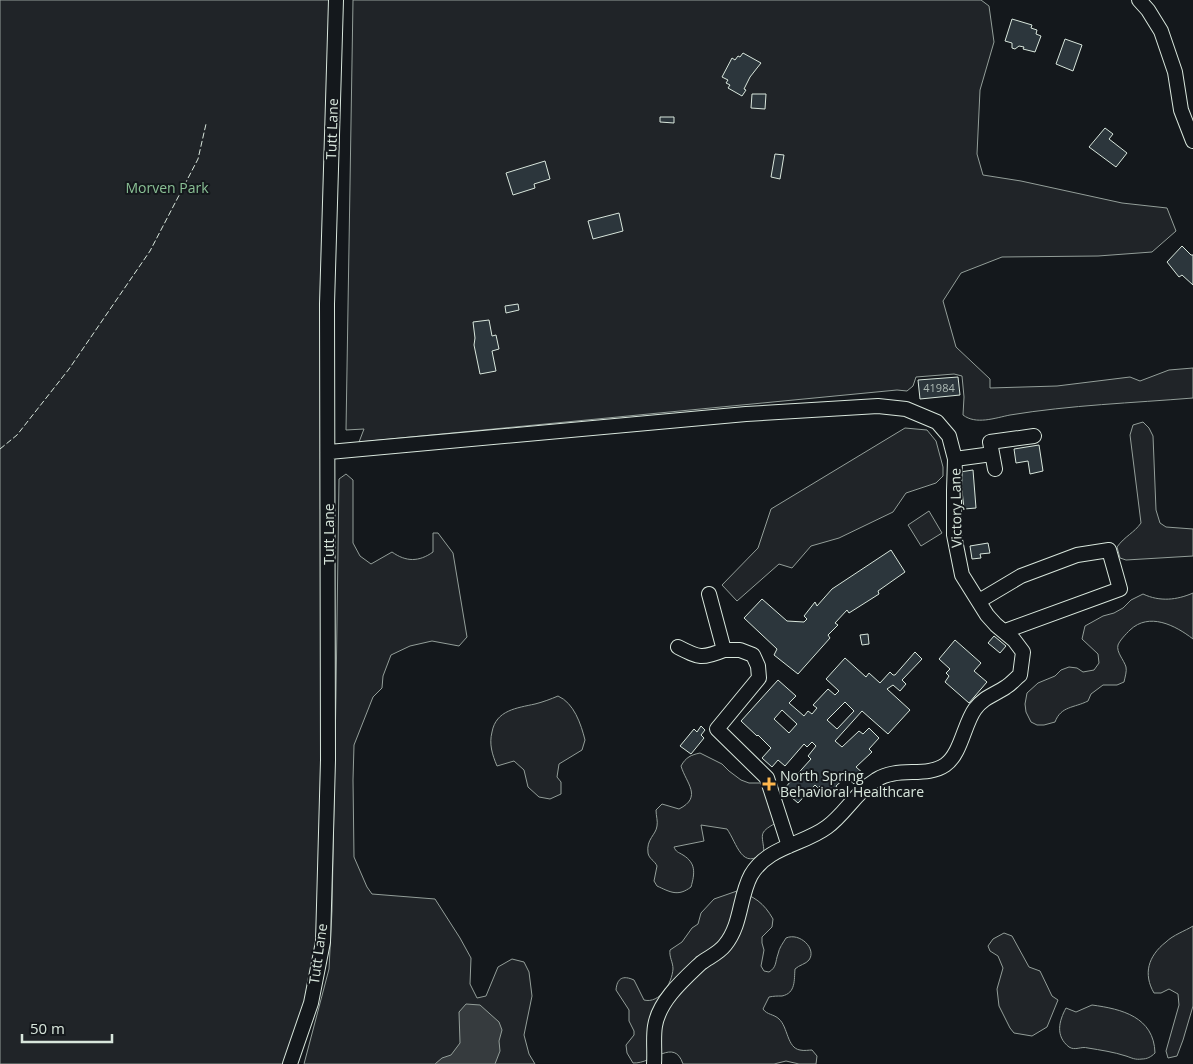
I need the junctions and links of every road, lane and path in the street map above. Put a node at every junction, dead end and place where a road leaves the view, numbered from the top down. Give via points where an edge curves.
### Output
1 (336, 0) edge
2 (1139, 0) edge
3 (1193, 141) edge
4 (1034, 436) dead end
5 (329, 452) junction
6 (992, 454) junction
7 (955, 459) junction
8 (994, 469) dead end
9 (709, 594) dead end
10 (979, 601) junction
11 (1005, 631) junction
12 (678, 647) dead end
13 (724, 650) junction
14 (789, 846) junction
15 (290, 1064) edge
16 (654, 1064) edge

1 - 5 street, Tutt Lane via 327,304
2 - 3 street via 1161,31 1175,72 1181,110
4 - 6 street via 990,442
5 - 7 street, Victory Lane via 746,414 878,406 906,409 937,422 949,436
5 - 15 street, Tutt Lane via 328,760 323,942 311,1003
6 - 7 street
6 - 8 street
7 - 10 street, Victory Lane via 954,536 962,575
9 - 13 street
10 - 11 street, Victory Lane via 996,625
10 - 11 street via 1021,576 1077,555 1108,550 1120,590
11 - 14 street, Victory Lane via 1023,652 1020,675 984,699 974,710 945,765 930,771 895,772 877,779 826,828
12 - 13 street via 706,657
13 - 14 street via 740,650 753,655 759,678 717,730 767,778
14 - 16 street, Victory Lane via 770,855 752,874 739,917 724,946 687,977 660,1010 655,1026

